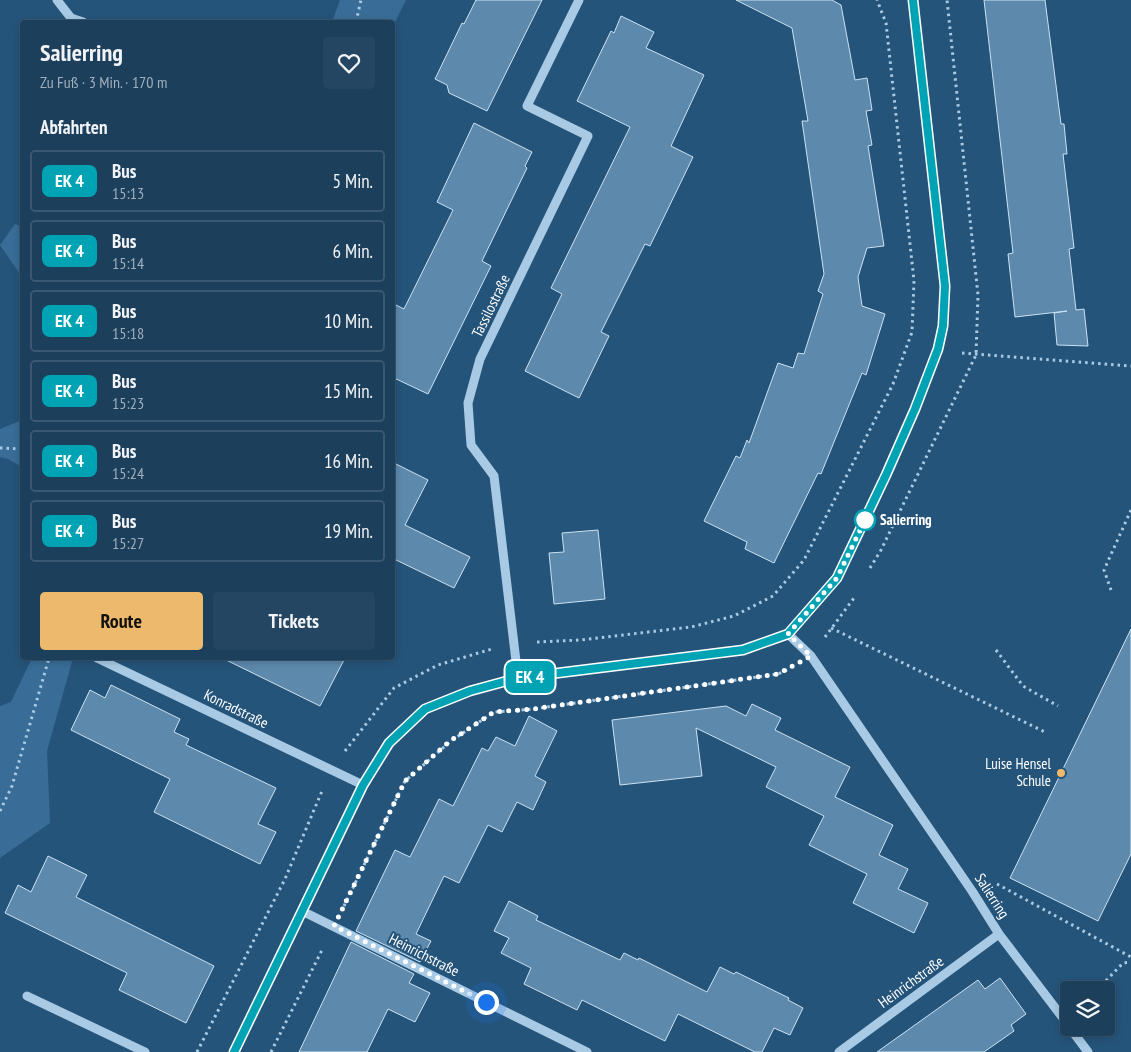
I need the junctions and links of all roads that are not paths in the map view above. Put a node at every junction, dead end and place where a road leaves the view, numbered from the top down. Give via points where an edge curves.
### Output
1 (57, 0) edge
2 (579, 0) edge
3 (913, 0) edge
4 (76, 20) edge
5 (788, 634) junction
6 (101, 660) edge
7 (518, 678) junction
8 (363, 785) junction
9 (302, 911) junction
10 (999, 934) junction
11 (27, 996) dead end
12 (1060, 1015) edge
13 (1076, 1036) edge
14 (145, 1052) edge
15 (234, 1052) edge
16 (586, 1052) edge
17 (839, 1052) edge
18 (1088, 1052) edge

1 - 4 street via 71,18
2 - 7 street, Tassilostraße via 526,106 588,136 480,359 468,403 471,446 494,476
3 - 5 street via 945,286 943,326 938,349 894,459 837,578
5 - 7 street via 743,650
5 - 10 street, Salierring via 811,656
6 - 8 street, Konradstraße
7 - 8 street via 470,691 425,709 389,743
8 - 9 street
9 - 15 street
9 - 16 street, Heinrichstraße
10 - 12 street, Salierring
10 - 17 street, Heinrichstraße
11 - 14 street
13 - 18 street, Salierring

